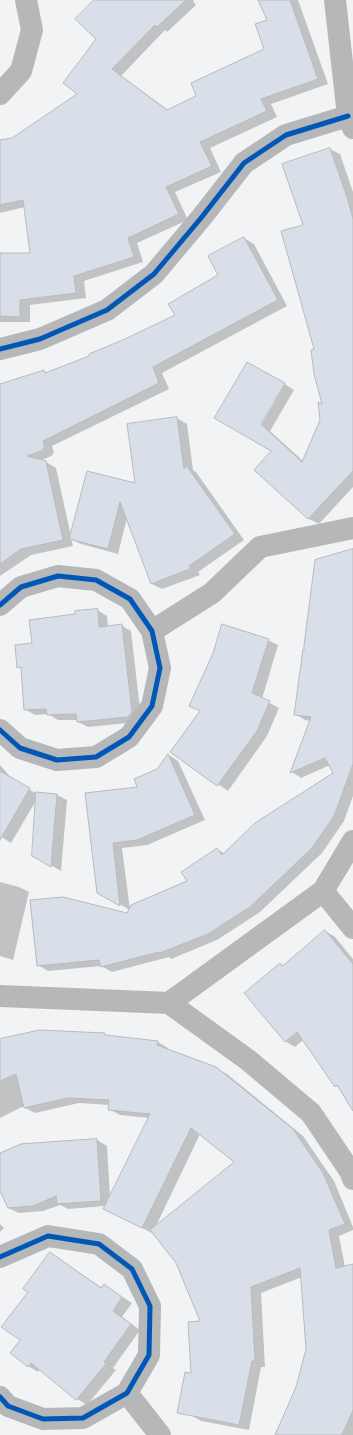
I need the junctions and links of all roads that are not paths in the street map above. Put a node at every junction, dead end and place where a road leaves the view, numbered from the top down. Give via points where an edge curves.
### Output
1 (26, 0) edge
2 (335, 0) edge
3 (0, 94) edge
4 (351, 122) edge
5 (0, 349) edge
6 (353, 528) edge
7 (0, 605) edge
8 (152, 631) junction
9 (0, 730) edge
10 (353, 840) edge
11 (323, 890) junction
12 (353, 928) edge
13 (0, 996) edge
14 (169, 1004) junction
15 (353, 1179) edge
16 (0, 1257) edge
17 (127, 1393) junction
18 (0, 1397) edge
19 (160, 1435) edge

1 - 3 street via 32,30 21,71
2 - 4 street
4 - 5 street via 286,135 244,163 154,274 107,310 40,339
6 - 8 street via 260,547 212,593
7 - 8 street via 21,587 58,576 96,580 130,599
8 - 9 street via 160,668 154,698 152,706 129,738 96,757 57,760 20,748
10 - 11 street
11 - 12 street
11 - 14 street
13 - 14 street
14 - 15 street via 248,1060 311,1113
16 - 17 street via 48,1236 99,1244 132,1269 150,1306 149,1356
17 - 18 street via 83,1418 43,1419 8,1406
17 - 19 street

